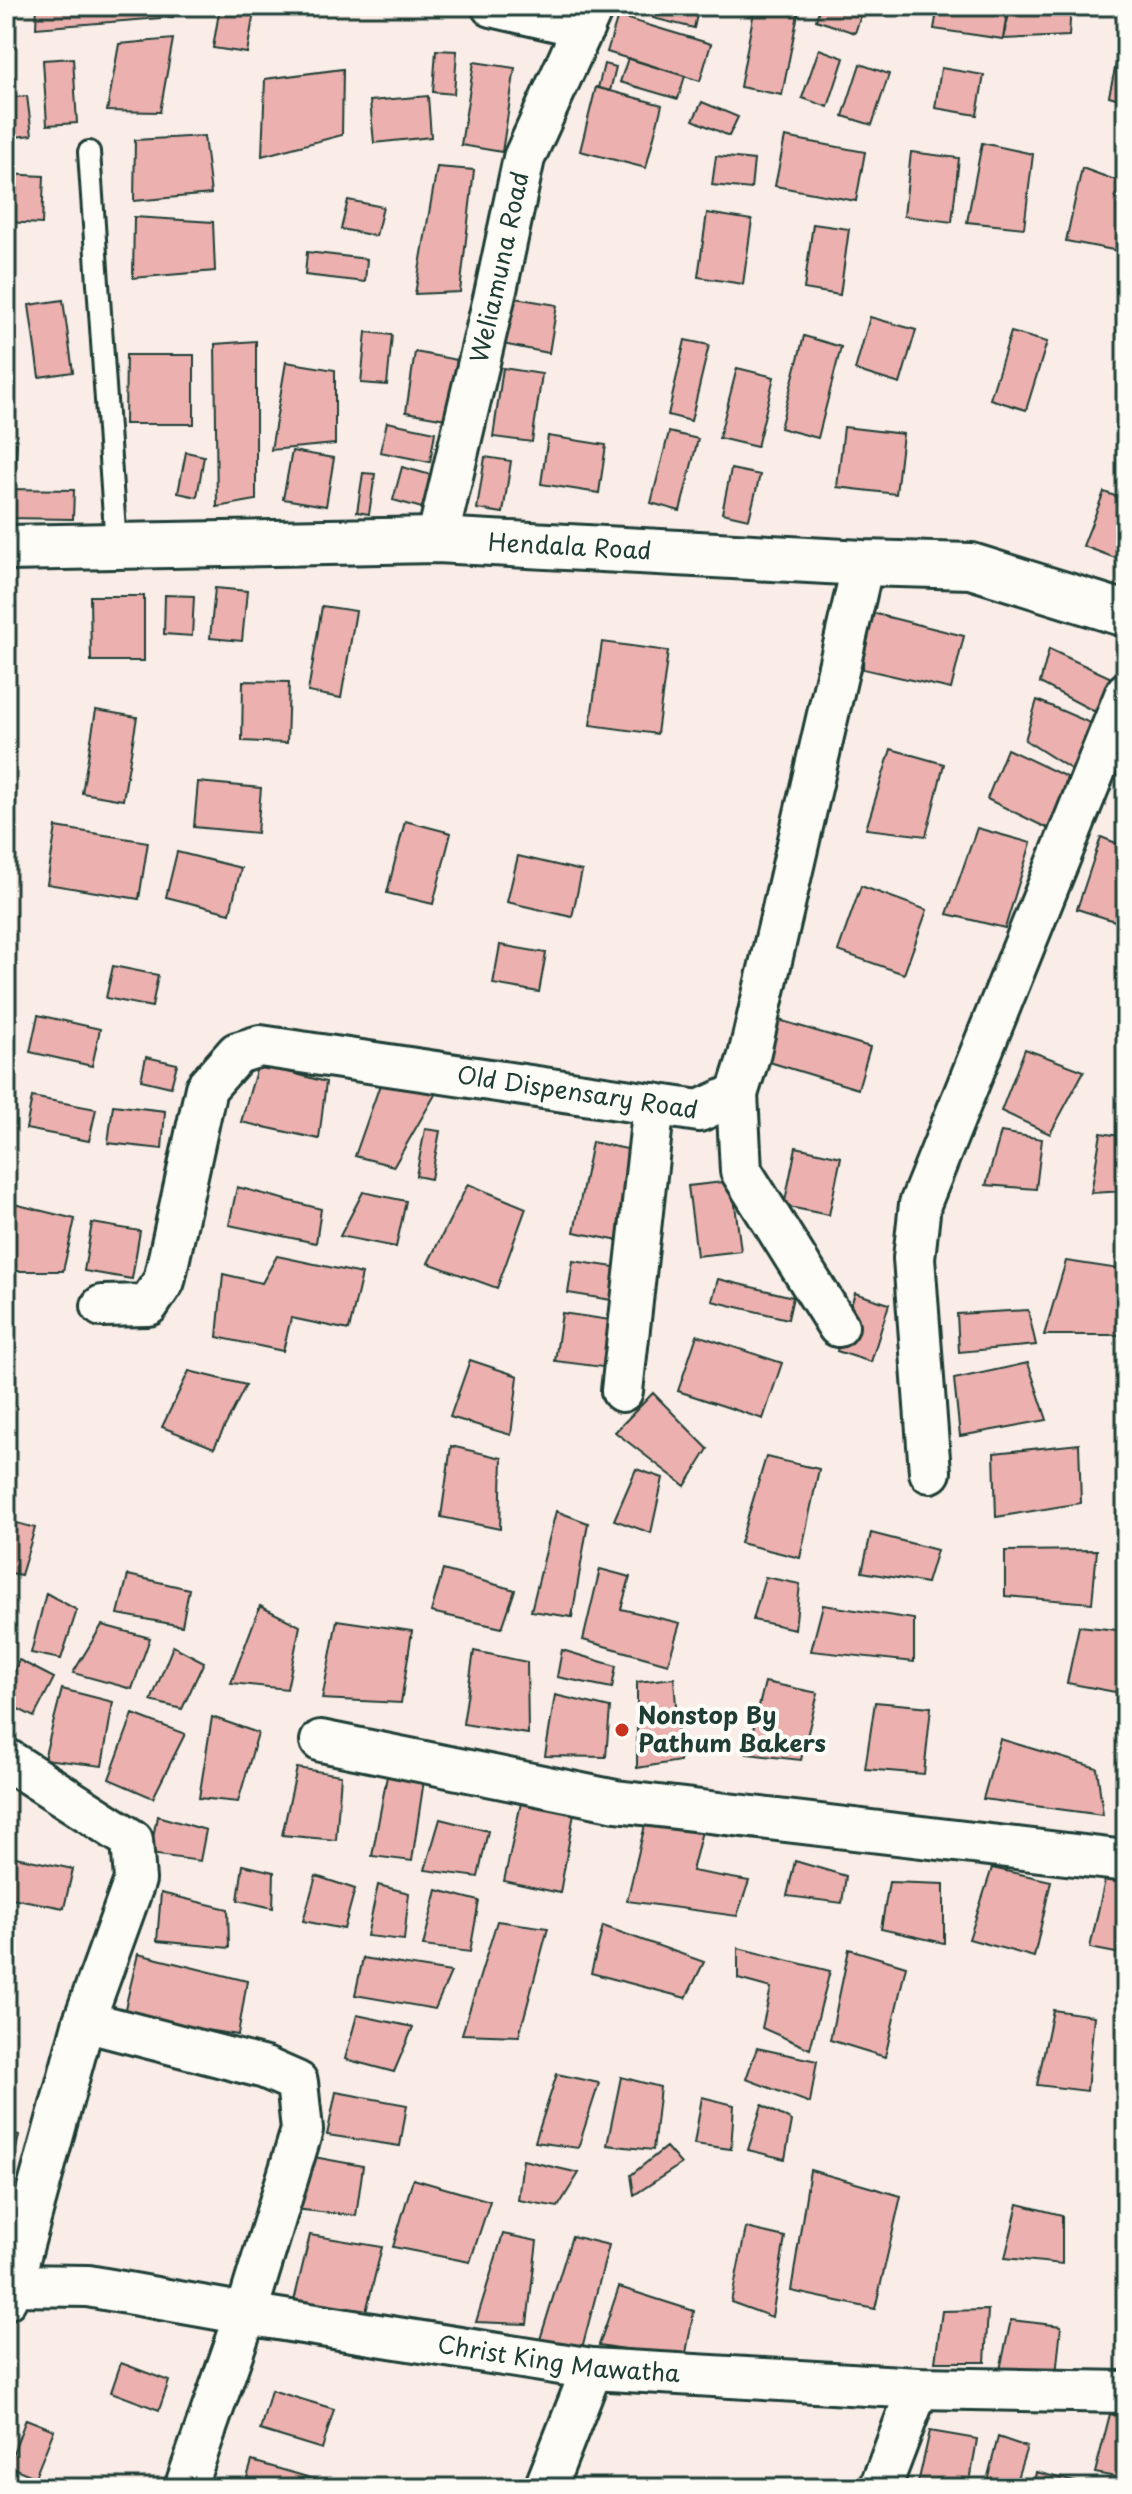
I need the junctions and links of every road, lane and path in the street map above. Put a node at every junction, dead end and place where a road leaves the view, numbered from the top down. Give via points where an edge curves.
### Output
1 (492, 6) edge
2 (589, 16) edge
3 (89, 152) dead end
4 (437, 540) junction
5 (116, 546) junction
6 (6, 548) edge
7 (863, 563) junction
8 (1126, 614) edge
9 (1126, 693) edge
10 (737, 1094) junction
11 (654, 1104) junction
12 (102, 1306) dead end
13 (838, 1326) dead end
14 (622, 1391) dead end
15 (930, 1472) dead end
16 (321, 1741) dead end
17 (6, 1759) edge
18 (1126, 1861) edge
19 (84, 2021) junction
20 (9, 2292) edge
21 (246, 2314) junction
22 (592, 2369) junction
23 (918, 2388) junction
24 (1126, 2392) edge
25 (185, 2488) edge
26 (545, 2488) edge
27 (880, 2488) edge

1 - 2 street
2 - 4 street, Weliamuna Road via 524,158
3 - 5 lane
4 - 5 main road, Hendala Road
4 - 7 main road, Hendala Road
5 - 6 main road, Hendala Road
7 - 8 main road, Hendala Road via 971,566
7 - 10 street
9 - 15 street via 920,1204 914,1258
10 - 11 street, Old Dispensary Road via 699,1111
10 - 13 street via 741,1171
11 - 12 street, Old Dispensary Road via 260,1046 237,1053 206,1088 164,1281 148,1305
11 - 14 street
16 - 18 street via 616,1801
17 - 19 street via 132,1840 135,1880
19 - 20 street
19 - 21 street via 265,2068 297,2082 302,2130
20 - 21 street, Christ King Mawatha via 88,2286
21 - 22 street, Christ King Mawatha
21 - 25 street
22 - 23 street, Christ King Mawatha
22 - 26 street
23 - 24 street, Christ King Mawatha
23 - 27 street

